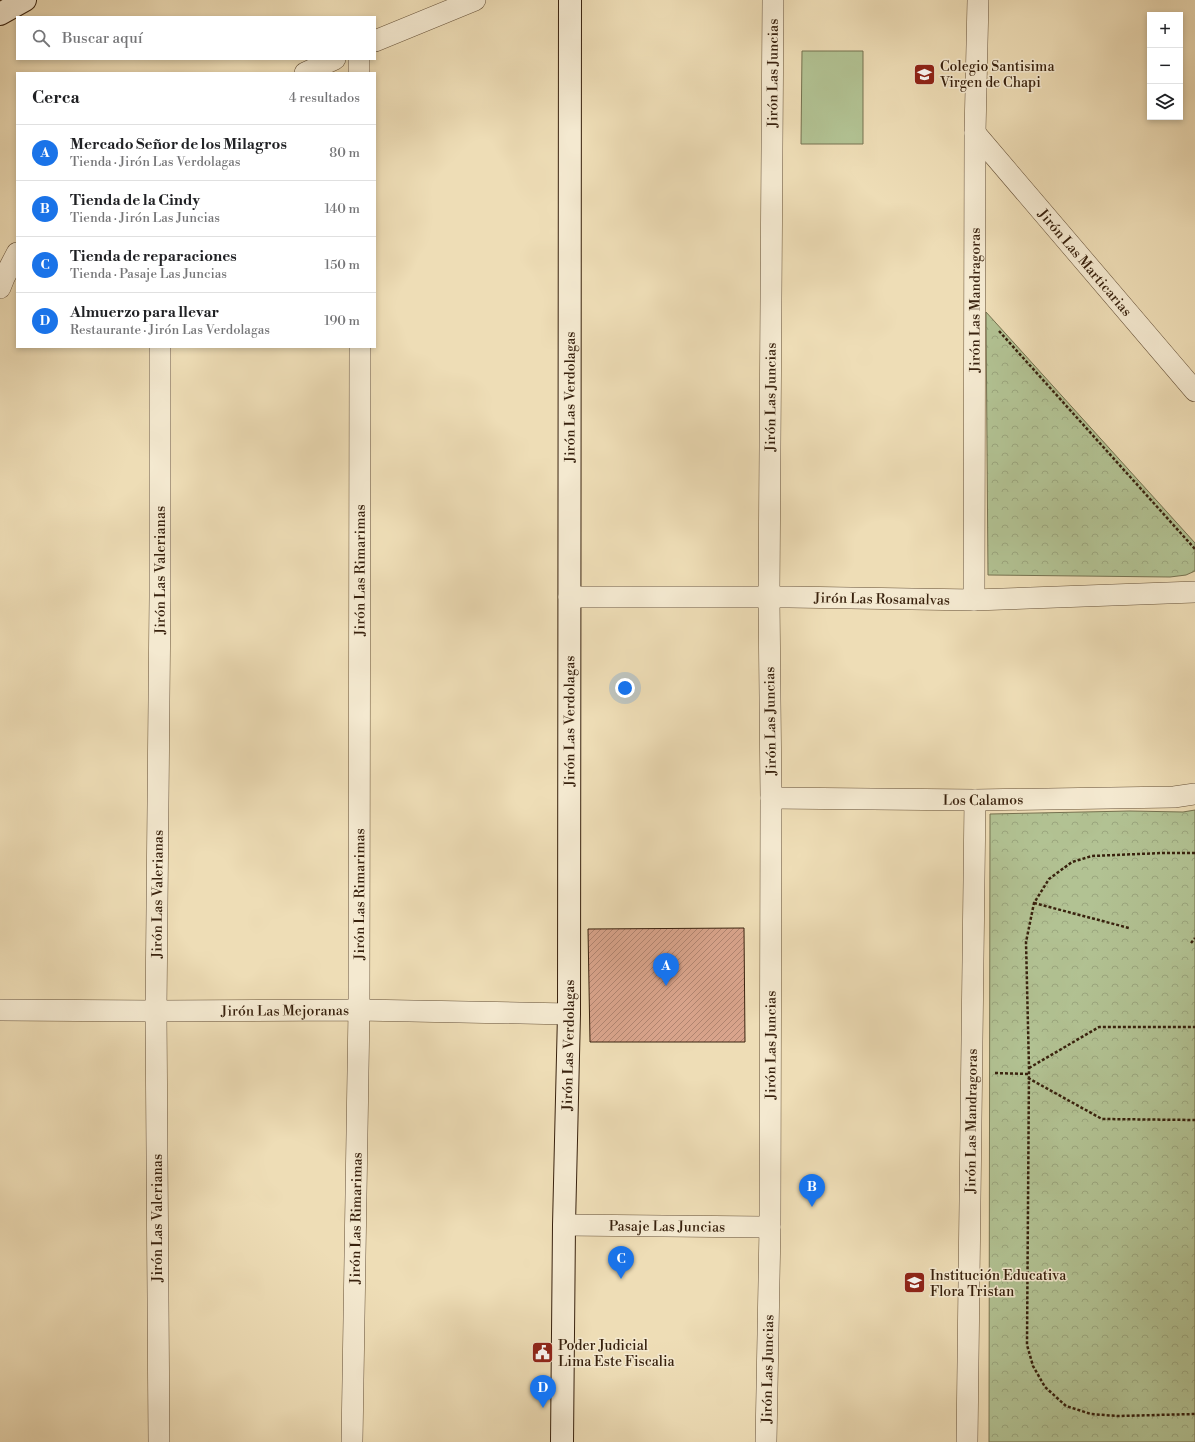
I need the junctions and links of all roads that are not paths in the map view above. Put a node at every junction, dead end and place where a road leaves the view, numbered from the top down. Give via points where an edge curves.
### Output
1 (24, 0) edge
2 (475, 0) edge
3 (570, 0) edge
4 (773, 0) edge
5 (978, 0) edge
6 (0, 14) edge
7 (376, 42) edge
8 (333, 60) edge
9 (360, 60) edge
10 (306, 72) edge
11 (360, 72) edge
12 (975, 133) junction
13 (16, 255) edge
14 (0, 288) edge
15 (160, 348) edge
16 (360, 348) edge
17 (1195, 391) edge
18 (1195, 592) edge
19 (569, 597) junction
20 (769, 597) junction
21 (974, 600) junction
22 (1195, 794) edge
23 (771, 798) junction
24 (975, 800) junction
25 (0, 1010) edge
26 (359, 1010) junction
27 (156, 1011) junction
28 (569, 1014) junction
29 (564, 1225) junction
30 (770, 1227) junction
31 (159, 1442) edge
32 (352, 1442) edge
33 (562, 1442) edge
34 (766, 1442) edge
35 (967, 1442) edge

1 - 6 street
2 - 7 street
3 - 19 street, Jirón Las Verdolagas
4 - 20 street, Jirón Las Juncias
5 - 12 street, Jirón Las Mandragoras
8 - 10 street
9 - 11 street
12 - 17 street, Jirón Las Marticarias
12 - 21 street, Jirón Las Mandragoras
13 - 14 street
15 - 27 street, Jirón Las Valerianas
16 - 26 street, Jirón Las Rimarimas
18 - 21 street, Jirón Las Rosamalvas
19 - 20 street, Jirón Las Rosamalvas
19 - 28 street, Jirón Las Verdolagas
20 - 21 street, Jirón Las Rosamalvas
20 - 23 street, Jirón Las Juncias
22 - 24 street, Los Calamos
23 - 24 street, Los Calamos
23 - 30 street, Jirón Las Juncias
24 - 35 street, Jirón Las Mandragoras
25 - 27 street, Jirón Las Mejoranas
26 - 27 street, Jirón Las Mejoranas
26 - 28 street, Jirón Las Mejoranas
26 - 32 street, Jirón Las Rimarimas
27 - 31 street, Jirón Las Valerianas
28 - 29 street, Jirón Las Verdolagas
29 - 30 street, Pasaje Las Juncias
29 - 33 street, Jirón Las Verdolagas
30 - 34 street, Jirón Las Juncias

